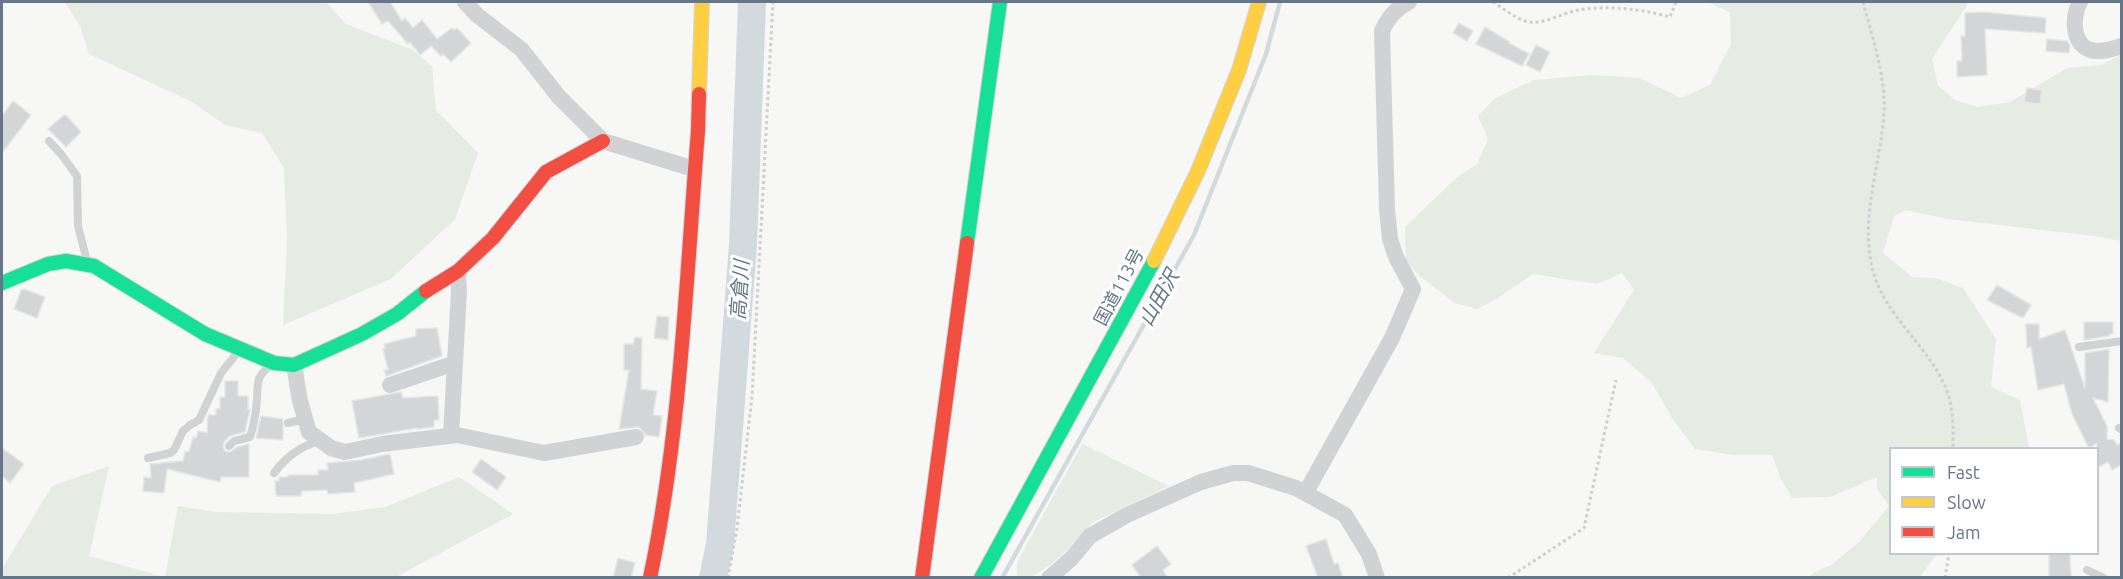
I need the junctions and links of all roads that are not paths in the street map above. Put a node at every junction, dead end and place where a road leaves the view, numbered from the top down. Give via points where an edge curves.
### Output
1 (465, 2) edge
2 (702, 2) edge
3 (1000, 2) edge
4 (1259, 2) edge
5 (1409, 2) edge
6 (2080, 2) edge
7 (2121, 46) edge
8 (49, 141) dead end
9 (603, 141) junction
10 (694, 169) junction
11 (87, 265) junction
12 (458, 271) junction
13 (2, 283) edge
14 (2121, 341) edge
15 (2079, 347) dead end
16 (240, 349) junction
17 (274, 363) junction
18 (455, 363) junction
19 (294, 365) junction
20 (390, 385) dead end
21 (305, 419) junction
22 (288, 423) dead end
23 (451, 435) junction
24 (636, 437) dead end
25 (322, 441) junction
26 (229, 446) dead end
27 (148, 458) dead end
28 (273, 473) dead end
29 (1306, 492) junction
30 (2087, 570) dead end
31 (650, 578) edge
32 (922, 578) edge
33 (981, 578) edge
34 (1049, 578) edge
35 (1377, 578) edge
36 (2104, 578) edge

1 - 9 street via 521,50 559,97
2 - 10 main road
3 - 32 main road
4 - 33 main road, 国道113号 via 1239,70 1198,171 1151,266
5 - 29 street via 1387,19 1382,30 1390,239 1413,289 1392,338
6 - 7 street via 2074,21 2080,44 2096,51
8 - 11 lane via 77,176 78,226
9 - 10 street
9 - 12 main road via 546,172 493,238
10 - 31 main road via 675,428 662,525
11 - 13 main road via 66,261 48,264
11 - 16 main road via 205,334
12 - 18 street
12 - 19 main road via 397,314
14 - 15 lane
16 - 17 main road
16 - 27 lane via 221,373 199,420 183,431 174,450
17 - 19 main road
17 - 26 lane via 262,372 257,383 250,437
18 - 20 street
18 - 23 street
19 - 21 street
21 - 22 lane
21 - 25 street via 309,432
23 - 24 street via 544,453
23 - 25 street via 345,452
25 - 28 lane via 296,451
29 - 34 street via 1248,473 1201,482 1090,536
29 - 35 street via 1345,515 1369,554
30 - 36 lane

